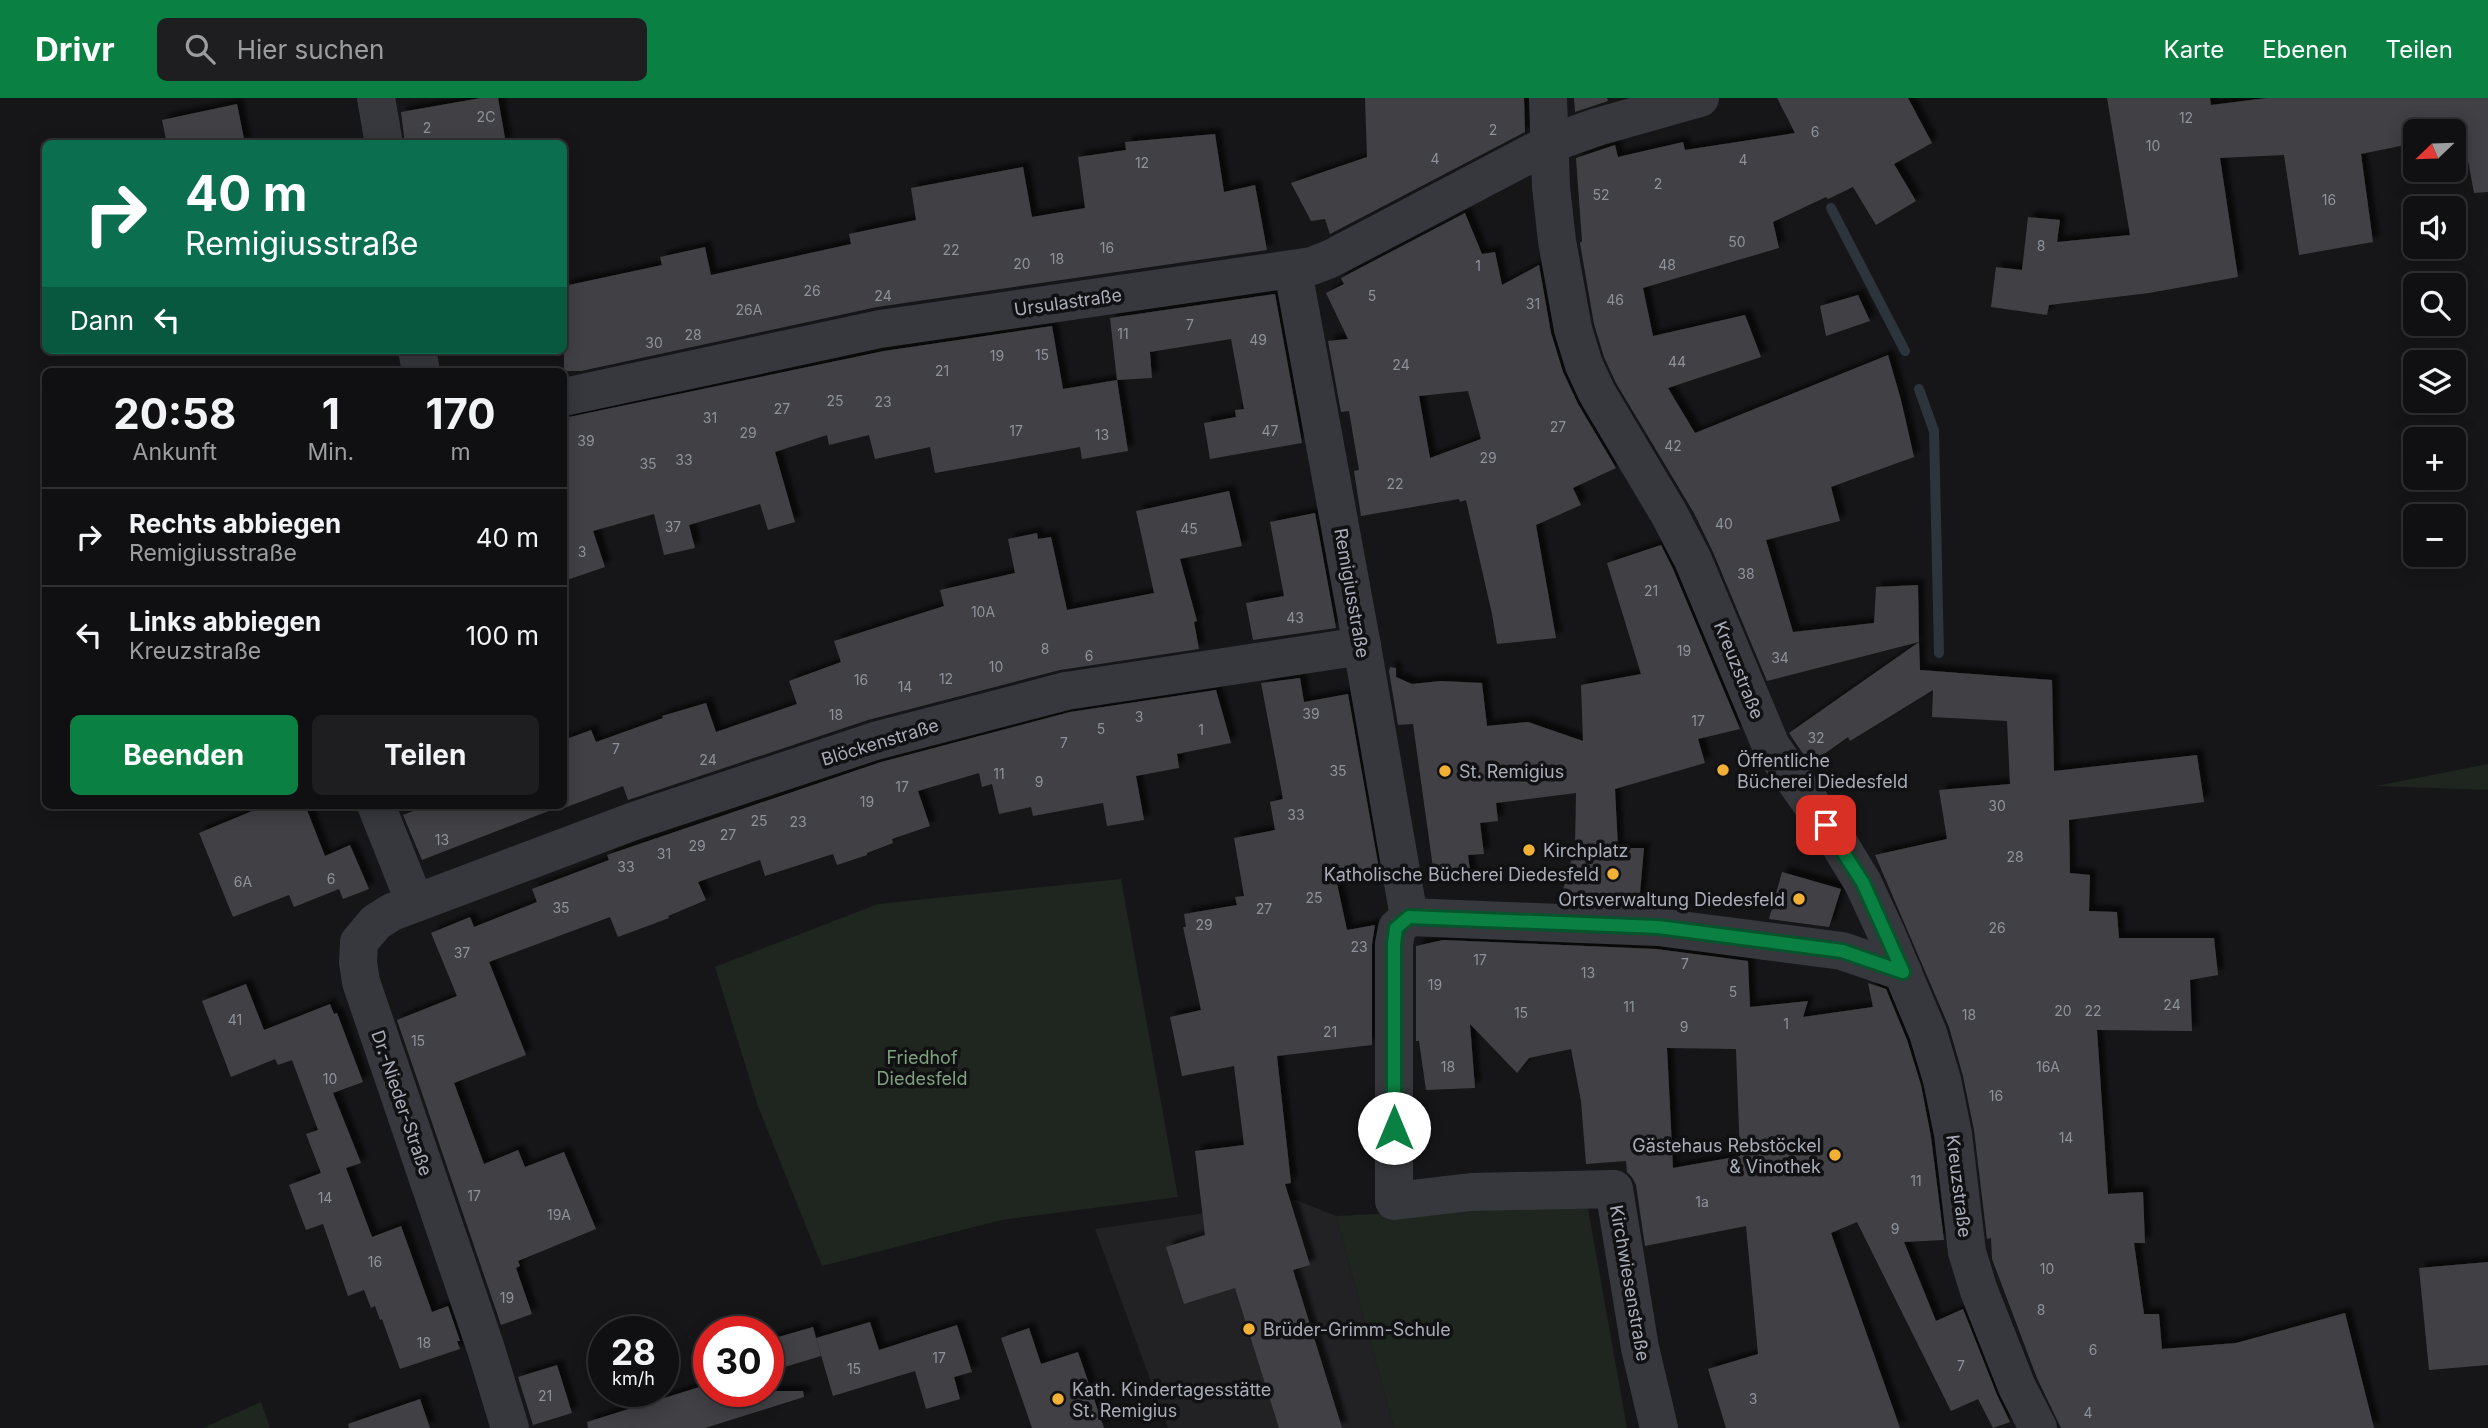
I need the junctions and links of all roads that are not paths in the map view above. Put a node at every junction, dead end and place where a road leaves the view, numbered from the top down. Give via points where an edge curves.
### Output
1 (376, 98) edge
2 (1548, 98) edge
3 (1700, 98) edge
4 (383, 140) edge
5 (1549, 144) junction
6 (1293, 271) junction
7 (567, 396) edge
8 (1362, 646) junction
9 (378, 809) edge
10 (415, 903) junction
11 (1409, 917) junction
12 (1903, 972) junction
13 (510, 1428) edge
14 (1659, 1428) edge
15 (2038, 1428) edge

1 - 4 street
2 - 5 street, Kreuzstraße
3 - 5 street, Ursulastraße
5 - 6 street, Ursulastraße via 1330,259
5 - 12 street, Kreuzstraße via 1565,292 1584,365 1693,560 1771,746 1863,883
6 - 7 street, Ursulastraße via 880,330
6 - 8 street, Remigiusstraße
8 - 10 street, Blöckenstraße via 1066,691 875,741 634,821
8 - 11 street, Remigiusstraße
9 - 10 street
10 - 13 street, Dr.-Nieder-Straße via 376,922 359,942 361,982
11 - 12 street via 1698,931 1842,951
11 - 14 street, Kirchwiesenstraße via 1396,928 1394,944 1394,1201 1471,1192 1614,1189 1640,1349
12 - 15 street, Kreuzstraße via 1942,1080 1967,1252 1993,1330

